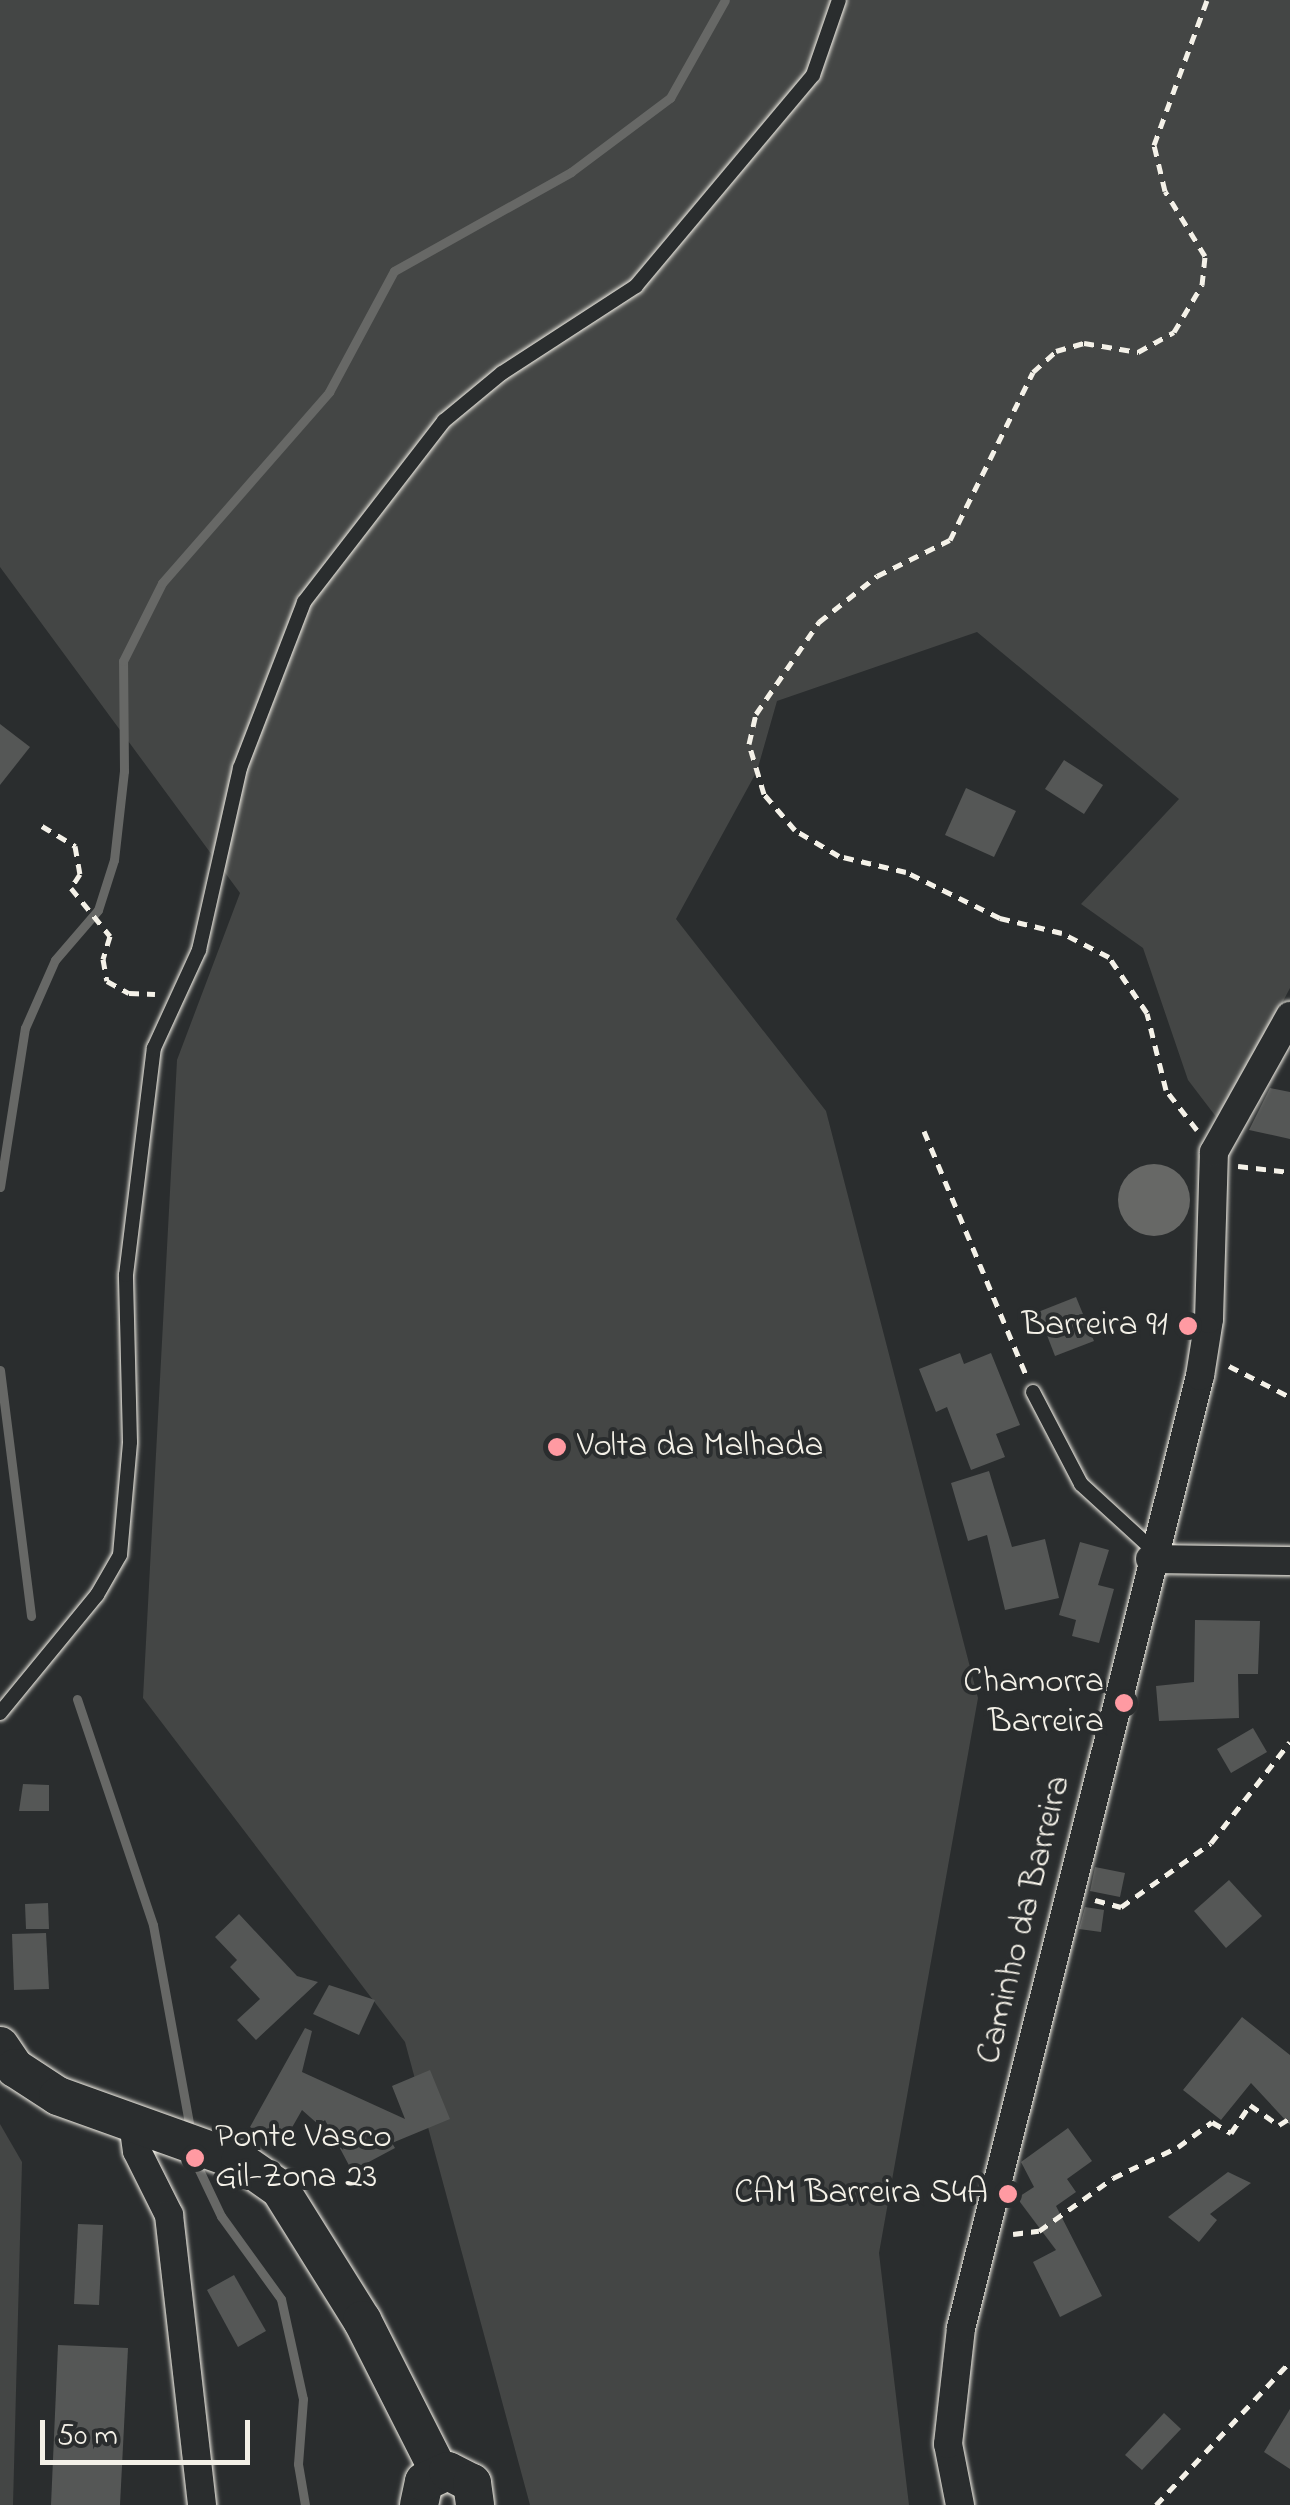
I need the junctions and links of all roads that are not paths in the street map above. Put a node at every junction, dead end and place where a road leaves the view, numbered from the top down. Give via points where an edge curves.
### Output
1 (839, 0) edge
2 (1290, 1016) edge
3 (1034, 1392) road end
4 (1152, 1554) junction
5 (1290, 1561) edge
6 (0, 1714) edge
7 (0, 2046) edge
8 (148, 2128) junction
9 (439, 2472) junction
10 (481, 2503) edge
11 (202, 2505) edge
12 (419, 2505) edge
13 (960, 2505) edge

1 - 6 lane via 813,75 636,286 502,373 444,421 304,602 240,768 199,950 154,1048 126,1275 130,1442 120,1554 96,1596
2 - 4 street, Caminho da Barreira via 1213,1158 1204,1353
3 - 4 lane via 1081,1484
4 - 5 street
4 - 13 street, Caminho da Barreira via 951,2383 948,2444
7 - 8 main road via 34,2083
8 - 9 main road via 261,2174 296,2207
8 - 11 street via 138,2151 169,2215
9 - 10 main road via 465,2477
9 - 12 main road via 424,2482

